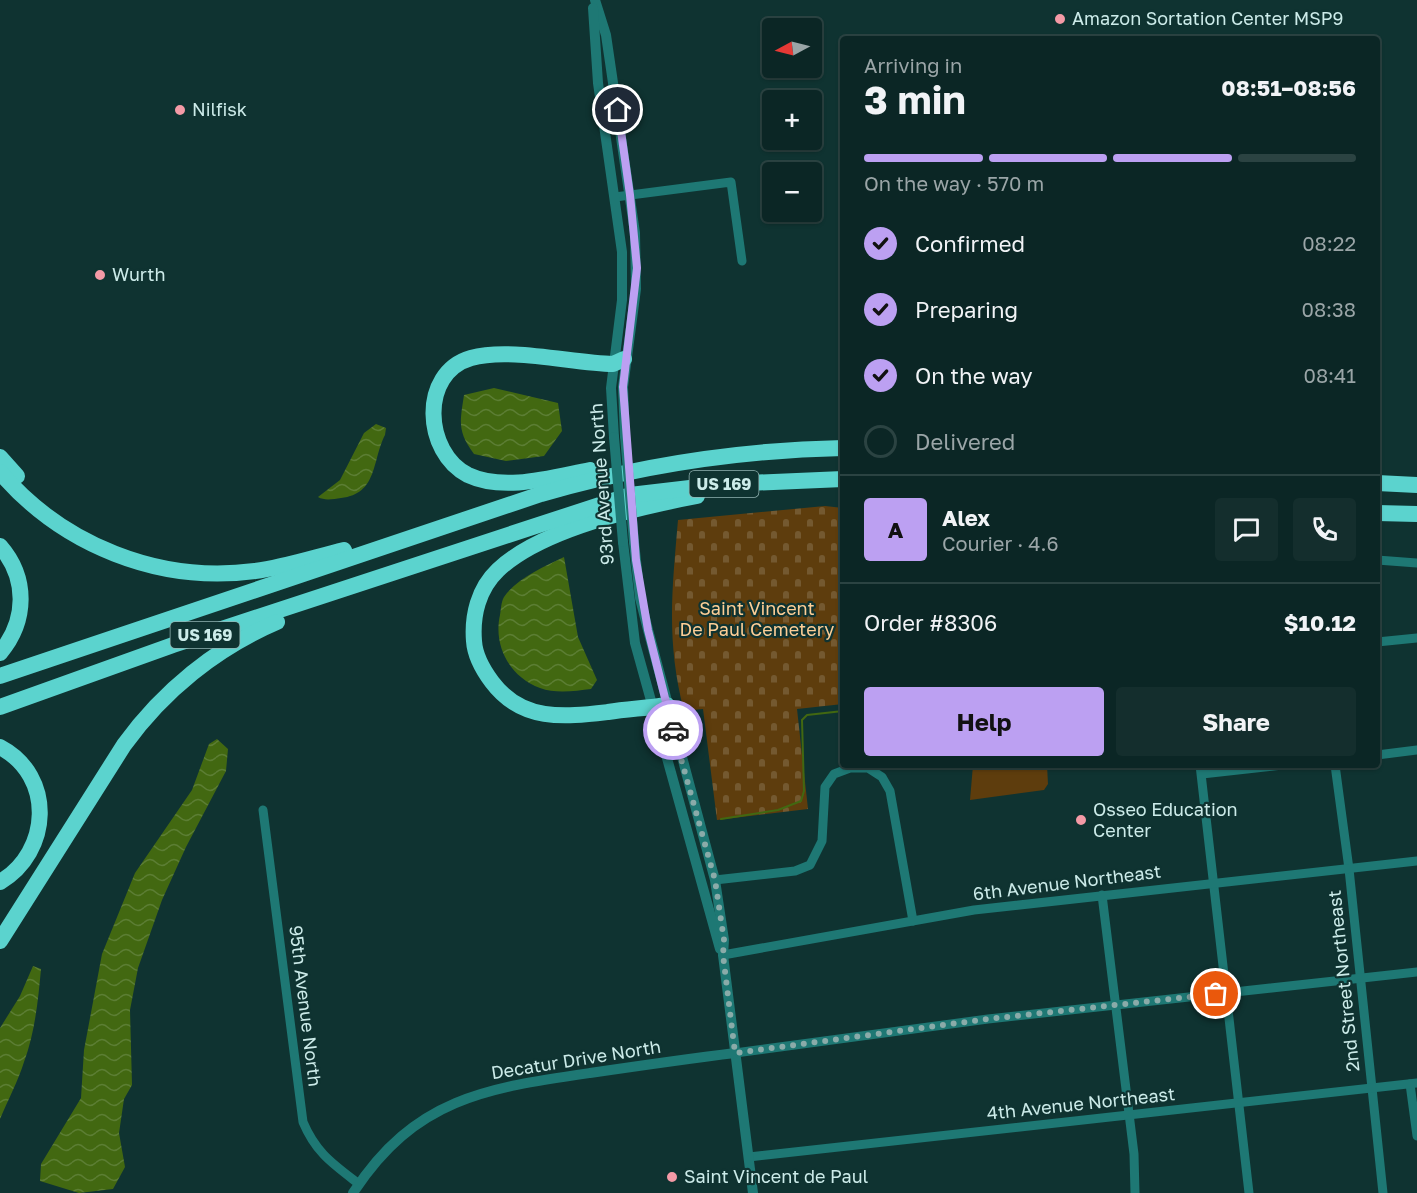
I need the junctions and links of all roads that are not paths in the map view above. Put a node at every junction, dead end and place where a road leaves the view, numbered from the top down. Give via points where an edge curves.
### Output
1 (594, 0) edge
2 (630, 195) junction
3 (615, 197) junction
4 (742, 261) dead end
5 (619, 362) junction
6 (840, 448) edge
7 (0, 457) edge
8 (659, 464) junction
9 (0, 472) edge
10 (840, 479) edge
11 (783, 480) junction
12 (1380, 483) edge
13 (1417, 485) edge
14 (1380, 513) edge
15 (1417, 514) edge
16 (456, 522) junction
17 (69, 531) junction
18 (0, 546) edge
19 (1380, 560) edge
20 (1417, 563) edge
21 (412, 568) junction
22 (1417, 638) edge
23 (1380, 642) edge
24 (0, 653) edge
25 (0, 676) edge
26 (660, 706) junction
27 (0, 707) edge
28 (0, 747) edge
29 (1417, 750) edge
30 (1380, 755) edge
31 (1233, 768) edge
32 (1335, 768) edge
33 (1201, 770) edge
34 (263, 810) dead end
35 (1417, 861) edge
36 (1349, 868) junction
37 (715, 880) junction
38 (0, 882) edge
39 (1216, 883) junction
40 (1102, 896) junction
41 (913, 921) junction
42 (0, 941) edge
43 (723, 955) junction
44 (1417, 972) edge
45 (1360, 978) junction
46 (1228, 993) junction
47 (1116, 1005) junction
48 (735, 1053) junction
49 (1414, 1084) edge
50 (1372, 1089) junction
51 (1240, 1103) junction
52 (1129, 1115) junction
53 (1417, 1136) edge
54 (749, 1157) junction
55 (356, 1189) edge
56 (753, 1193) edge
57 (1135, 1193) edge
58 (1250, 1193) edge
59 (1383, 1193) edge

1 - 2 street, 93rd Avenue North via 606,35
1 - 3 street, 93rd Avenue North via 598,83
2 - 3 street
2 - 4 street via 731,182
2 - 5 street, 93rd Avenue North via 637,268
3 - 5 street, 93rd Avenue North via 622,273
5 - 8 highway via 484,355 456,364 436,392 436,436 454,466 491,481
5 - 26 street, 93rd Avenue North, bridge via 633,632
6 - 8 highway, US 169 via 779,449
7 - 17 highway
8 - 16 highway, US 169 via 590,480
9 - 17 highway via 33,506
10 - 11 highway, US 169
11 - 21 highway, US 169 via 630,495
11 - 26 highway via 654,504 549,537 498,570 486,585 474,615 475,648 483,671 514,704 550,717
12 - 13 highway
14 - 15 highway
16 - 17 highway via 281,566 234,573 189,572 148,565 103,550
16 - 25 highway, US 169
18 - 24 highway via 17,573 21,606 16,629
19 - 20 street
21 - 27 highway, US 169 via 173,645
21 - 42 highway via 272,624 217,656 176,687 124,745
22 - 23 street
26 - 37 street, 93rd Avenue North
26 - 43 street, 93rd Avenue North
28 - 38 highway via 16,758 29,775 40,812 33,849 20,867
29 - 30 street
31 - 33 street
32 - 36 street, 2nd Street Northeast
33 - 39 street
34 - 55 street, 95th Avenue North via 303,1122 312,1143
35 - 36 street, 6th Avenue Northeast
36 - 39 street, 6th Avenue Northeast
36 - 45 street, 2nd Street Northeast
37 - 41 street via 795,871 810,865 822,841 823,795 829,780 842,770 868,768 882,777 890,791
37 - 43 street, 93rd Avenue North
39 - 40 street, 6th Avenue Northeast
39 - 46 street
40 - 41 street, 6th Avenue Northeast
40 - 47 street
41 - 43 street, 6th Avenue Northeast
43 - 48 street, 93rd Avenue North
44 - 45 street
45 - 46 street
45 - 50 street, 2nd Street Northeast
46 - 47 street
46 - 51 street
47 - 48 street
47 - 52 street
48 - 54 street, 93rd Avenue North
48 - 55 street, Decatur Drive North via 520,1083 465,1097 418,1123 378,1160
49 - 50 street, 4th Avenue Northeast
49 - 53 street
50 - 51 street, 4th Avenue Northeast
50 - 59 street, 2nd Street Northeast
51 - 52 street, 4th Avenue Northeast
51 - 58 street
52 - 54 street, 4th Avenue Northeast
52 - 57 street
54 - 56 street, 93rd Avenue North

